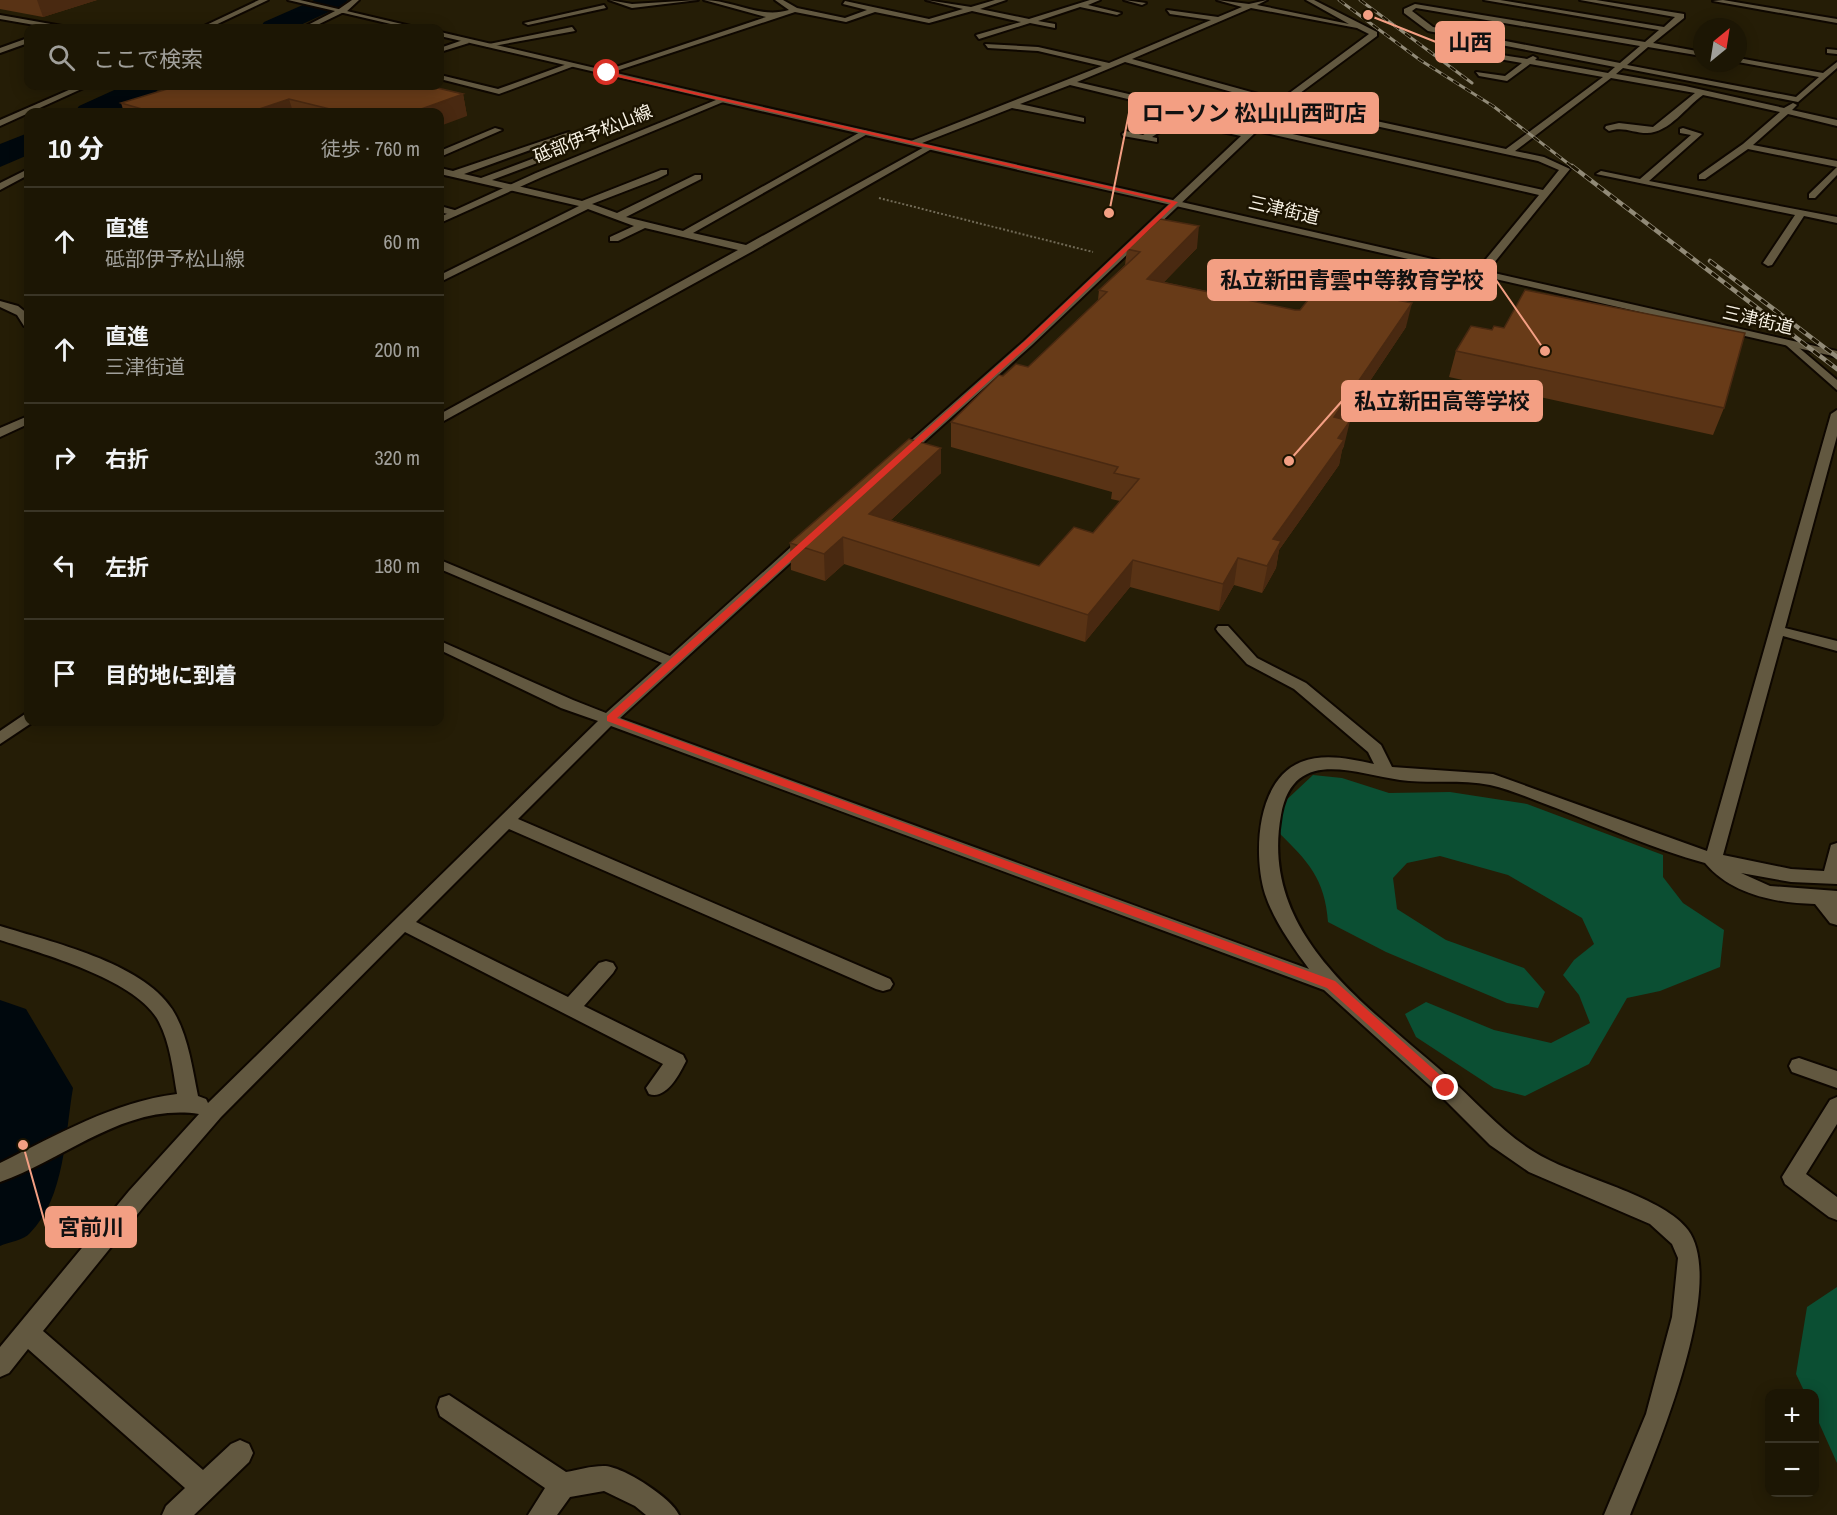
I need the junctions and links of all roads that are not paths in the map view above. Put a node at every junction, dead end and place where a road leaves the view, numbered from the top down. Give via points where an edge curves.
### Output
1 (265, 0) edge
2 (291, 0) edge
3 (356, 0) edge
4 (612, 0) edge
5 (695, 0) edge
6 (707, 0) edge
7 (782, 0) edge
8 (929, 0) edge
9 (1003, 0) edge
10 (1097, 0) edge
11 (1127, 0) edge
12 (1220, 0) edge
13 (1264, 0) edge
14 (1309, 0) edge
15 (1487, 0) edge
16 (1582, 0) edge
17 (1716, 1) edge
18 (845, 3) dead end
19 (1142, 3) dead end
20 (1417, 3) edge
21 (1080, 5) junction
22 (604, 6) dead end
23 (1250, 6) junction
24 (594, 9) junction
25 (875, 9) junction
26 (972, 9) junction
27 (795, 10) junction
28 (342, 11) junction
29 (1170, 12) dead end
30 (1117, 13) dead end
31 (610, 15) dead end
32 (0, 17) edge
33 (774, 18) junction
34 (1220, 19) junction
35 (538, 20) junction
36 (1837, 21) edge
37 (528, 22) dead end
38 (1028, 22) junction
39 (39, 24) edge
40 (213, 24) edge
41 (314, 24) edge
42 (398, 24) edge
43 (1052, 26) dead end
44 (1364, 27) junction
45 (572, 29) dead end
46 (1665, 29) junction
47 (561, 32) junction
48 (444, 35) edge
49 (979, 37) dead end
50 (466, 41) junction
51 (24, 42) edge
52 (1648, 44) junction
53 (488, 45) junction
54 (988, 46) dead end
55 (444, 49) edge
56 (1453, 49) dead end
57 (1545, 50) junction
58 (0, 51) edge
59 (1693, 52) edge
60 (1125, 60) junction
61 (1528, 62) junction
62 (1747, 62) edge
63 (1624, 64) junction
64 (1837, 64) edge
65 (573, 65) junction
66 (1110, 66) junction
67 (607, 73) junction
68 (1479, 74) dead end
69 (1610, 75) junction
70 (1825, 76) junction
71 (444, 77) edge
72 (1069, 82) junction
73 (75, 90) edge
74 (1701, 92) junction
75 (724, 100) junction
76 (1798, 100) junction
77 (1281, 103) junction
78 (1011, 105) junction
79 (34, 108) edge
80 (1786, 111) junction
81 (24, 112) edge
82 (1174, 119) junction
83 (1081, 120) dead end
84 (0, 123) edge
85 (1837, 123) edge
86 (1255, 128) junction
87 (1609, 128) dead end
88 (1683, 131) dead end
89 (867, 132) junction
90 (511, 133) dead end
91 (566, 134) dead end
92 (1126, 134) dead end
93 (1247, 135) junction
94 (1144, 138) junction
95 (1158, 141) dead end
96 (914, 143) junction
97 (460, 145) junction
98 (1746, 146) junction
99 (931, 147) junction
100 (473, 148) dead end
101 (444, 152) edge
102 (561, 152) dead end
103 (1508, 152) junction
104 (1651, 157) dead end
105 (1667, 161) junction
106 (1837, 164) edge
107 (1837, 170) edge
108 (444, 172) edge
109 (664, 172) dead end
110 (24, 174) edge
111 (1600, 174) dead end
112 (453, 175) junction
113 (698, 177) dead end
114 (1702, 177) dead end
115 (481, 181) junction
116 (1643, 181) junction
117 (0, 187) edge
118 (510, 188) junction
119 (1547, 194) junction
120 (1812, 196) dead end
121 (1175, 202) junction
122 (586, 204) junction
123 (444, 210) edge
124 (455, 213) junction
125 (1801, 213) junction
126 (617, 217) junction
127 (444, 218) edge
128 (1837, 220) edge
129 (644, 225) junction
130 (683, 235) junction
131 (614, 239) dead end
132 (749, 249) junction
133 (479, 260) junction
134 (1768, 263) dead end
135 (494, 264) dead end
136 (1481, 272) junction
137 (444, 277) edge
138 (0, 304) edge
139 (24, 314) edge
140 (1791, 344) junction
141 (1837, 354) edge
142 (1837, 386) edge
143 (1837, 414) edge
144 (444, 417) edge
145 (24, 422) edge
146 (0, 433) edge
147 (888, 467) edge
148 (819, 529) edge
149 (444, 566) edge
150 (1223, 629) dead end
151 (1777, 630) junction
152 (1837, 646) edge
153 (444, 647) edge
154 (672, 662) junction
155 (610, 718) junction
156 (24, 720) edge
157 (0, 739) edge
158 (1386, 772) junction
159 (506, 821) junction
160 (1837, 849) edge
161 (1713, 861) junction
162 (1835, 878) edge
163 (1828, 898) edge
164 (1837, 918) edge
165 (404, 923) junction
166 (0, 933) edge
167 (606, 968) dead end
168 (883, 984) dead end
169 (1331, 985) junction
170 (571, 1007) junction
171 (1799, 1066) dead end
172 (1837, 1080) edge
173 (656, 1088) dead end
174 (189, 1102) junction
175 (1837, 1106) edge
176 (214, 1111) junction
177 (0, 1173) edge
178 (1837, 1210) edge
179 (26, 1332) junction
180 (0, 1365) edge
181 (449, 1407) dead end
182 (240, 1453) dead end
183 (563, 1485) junction
184 (203, 1487) junction
185 (174, 1515) edge
186 (541, 1515) edge
187 (666, 1515) edge
188 (1617, 1515) edge

1 - 40 street
2 - 28 street
3 - 28 street
4 - 5 street via 632,6
6 - 33 street
7 - 27 street
8 - 26 street
9 - 26 street
10 - 21 street
11 - 19 street
12 - 23 street
13 - 23 street
14 - 44 street
15 - 46 street
16 - 46 street via 1681,16
17 - 36 street
18 - 25 street
20 - 52 street
20 - 57 street via 1407,11 1431,29
21 - 30 street
21 - 38 street
22 - 24 street
23 - 34 street
23 - 44 street
24 - 31 street
24 - 35 street
25 - 26 street via 929,21
25 - 27 street via 846,20
26 - 38 street
27 - 33 street
28 - 41 street
28 - 42 street
29 - 34 street
32 - 39 street
33 - 67 street
34 - 60 street
35 - 37 street
35 - 47 street
38 - 43 street
38 - 49 street
44 - 77 street via 1374,34
45 - 47 street
46 - 52 street
47 - 53 street
48 - 50 street, 砥部伊予松山線
50 - 53 street, 砥部伊予松山線
50 - 55 street
51 - 58 street
52 - 59 street
52 - 63 street
53 - 65 street, 砥部伊予松山線
54 - 66 street via 1038,49
56 - 61 street
57 - 61 street
57 - 63 street
60 - 66 street
60 - 77 street
61 - 68 street via 1508,79
61 - 69 street
62 - 70 street
63 - 69 street
63 - 76 street
64 - 70 street
65 - 67 street, 砥部伊予松山線
65 - 71 street via 499,92
66 - 72 street
67 - 75 street, 砥部伊予松山線
69 - 74 street
69 - 103 street
70 - 76 street
72 - 78 street
72 - 82 street via 1147,101 1133,110
73 - 79 street
74 - 80 street
74 - 87 street via 1659,128
75 - 89 street, 三津街道
75 - 118 street, 砥部伊予松山線
76 - 80 street
77 - 86 street
77 - 103 street
78 - 83 street
78 - 96 street
80 - 85 street
80 - 98 street
81 - 84 street
82 - 93 street
82 - 94 street
86 - 93 street
86 - 119 street
88 - 105 street via 1698,134
89 - 96 street, 三津街道
89 - 130 street
90 - 97 street via 494,129
91 - 112 street
92 - 94 street
93 - 121 street
94 - 95 street
96 - 99 street, 三津街道
97 - 100 street
97 - 101 street
98 - 106 street
98 - 114 street
99 - 121 street, 三津街道
99 - 132 street
102 - 115 street
103 - 119 street via 1565,169
104 - 105 street
105 - 116 street
107 - 120 street
108 - 112 street
109 - 122 street via 635,186 616,188
110 - 117 street
111 - 116 street
112 - 115 street
113 - 126 street
115 - 118 street
116 - 125 street
118 - 122 street
118 - 124 street, 砥部伊予松山線
119 - 136 street
121 - 136 street, 三津街道
121 - 147 street via 1028,343
122 - 126 street
122 - 133 street
123 - 124 street
124 - 127 street, 砥部伊予松山線
125 - 128 street
125 - 134 street
126 - 129 street
129 - 130 street
129 - 131 street
130 - 132 street
132 - 144 street
133 - 135 street
133 - 137 street
136 - 140 street, 三津街道
138 - 139 street
140 - 141 street, 三津街道
140 - 142 street
143 - 151 street
145 - 146 street
148 - 154 street
149 - 154 street
150 - 158 street via 1252,661 1300,686 1368,742 1382,758
151 - 152 street
151 - 161 street
153 - 155 street via 567,704
154 - 155 street
155 - 159 street
155 - 169 street
156 - 157 street
158 - 161 street via 1492,780
158 - 169 street via 1321,763 1300,769 1285,782 1274,803 1268,842 1269,880 1285,920
159 - 165 street
159 - 168 street
160 - 162 street
161 - 162 street via 1768,874
161 - 163 street via 1734,880 1758,891
163 - 164 street
165 - 170 street
165 - 176 street
166 - 174 street via 122,978 153,999 166,1015
167 - 170 street
169 - 188 street via 1498,1139 1537,1165 1658,1217 1680,1237 1689,1258 1684,1317 1658,1414
170 - 173 street via 676,1061
171 - 172 street
174 - 176 street
174 - 177 street via 156,1104 126,1113
175 - 178 street via 1792,1177
176 - 179 street
179 - 180 street
179 - 184 street
181 - 183 street
182 - 184 street
183 - 186 street
183 - 187 street via 605,1478 644,1497
184 - 185 street

